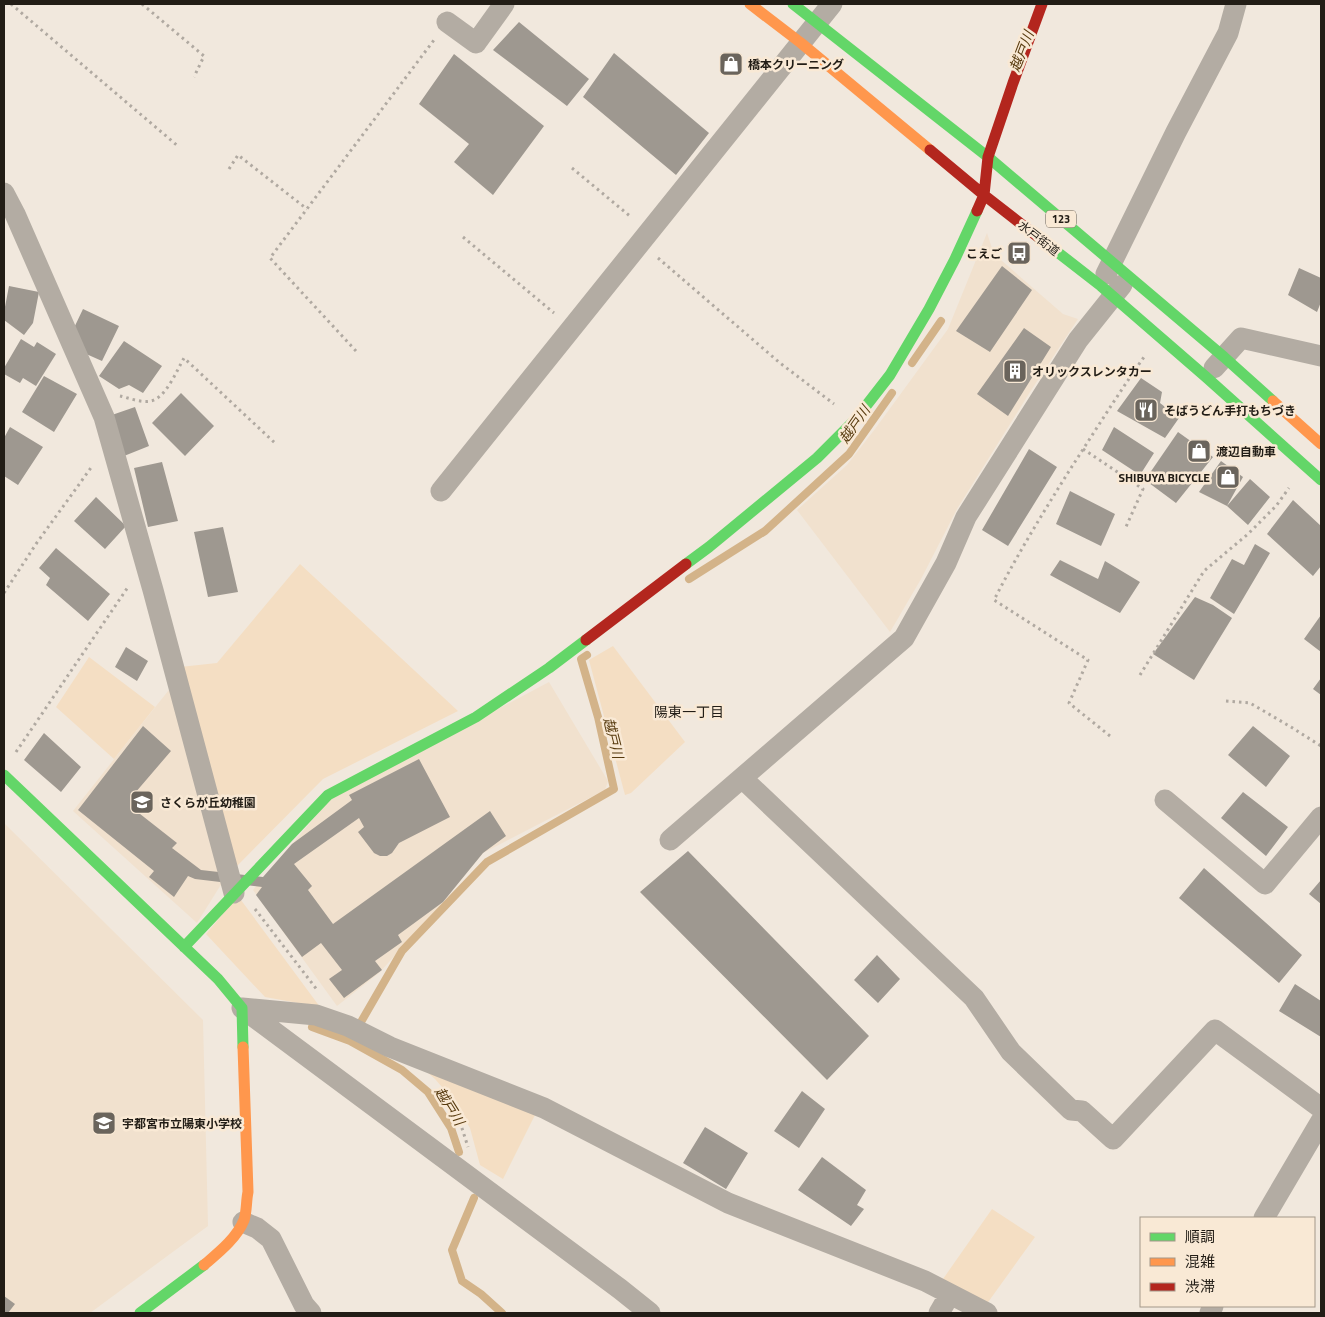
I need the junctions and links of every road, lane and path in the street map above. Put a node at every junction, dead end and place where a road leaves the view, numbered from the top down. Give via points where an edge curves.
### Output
1 (11, 4) edge
2 (142, 4) edge
3 (504, 4) edge
4 (750, 4) edge
5 (793, 4) edge
6 (832, 4) edge
7 (1042, 4) edge
8 (1236, 4) edge
9 (447, 22) joint
10 (817, 23) junction
11 (801, 43) junction
12 (194, 77) dead end
13 (179, 147) dead end
14 (988, 156) junction
15 (572, 168) dead end
16 (229, 169) dead end
17 (4, 193) edge
18 (985, 196) junction
19 (307, 209) junction
20 (463, 237) dead end
21 (644, 238) junction
22 (1112, 263) junction
23 (1129, 278) junction
24 (1107, 291) junction
25 (572, 328) junction
26 (1158, 336) junction
27 (356, 351) dead end
28 (1321, 356) edge
29 (1224, 357) junction
30 (1206, 377) junction
31 (92, 390) junction
32 (855, 420) junction
33 (111, 440) junction
34 (276, 444) dead end
35 (1321, 444) edge
36 (1083, 449) junction
37 (1306, 466) junction
38 (1321, 480) edge
39 (441, 491) dead end
40 (1125, 529) dead end
41 (145, 562) junction
42 (4, 593) edge
43 (1140, 675) dead end
44 (1226, 701) dead end
45 (1110, 736) dead end
46 (1321, 746) edge
47 (12, 758) dead end
48 (4, 775) edge
49 (742, 778) junction
50 (1165, 800) dead end
51 (1321, 817) edge
52 (670, 840) dead end
53 (237, 891) junction
54 (184, 947) junction
55 (242, 1008) junction
56 (339, 1022) junction
57 (440, 1092) dead end
58 (1321, 1108) edge
59 (1321, 1121) edge
60 (469, 1147) dead end
61 (1265, 1217) edge
62 (243, 1222) junction
63 (950, 1294) junction
64 (140, 1313) edge
65 (312, 1313) edge
66 (650, 1313) edge
67 (939, 1313) edge
68 (988, 1313) edge

1 - 13 path
2 - 12 path via 204,56
3 - 9 street via 476,43
4 - 11 main road, 水戸街道 / 123
5 - 10 main road, 123
6 - 10 street
7 - 14 main road
8 - 22 street via 1228,32
9 - 19 path
10 - 11 street
10 - 14 main road, 123
11 - 18 main road, 水戸街道 / 123
11 - 21 street
14 - 18 main road
14 - 22 main road, 123
15 - 21 path
16 - 19 path via 238,155
17 - 31 street
18 - 24 main road, 水戸街道 / 123
18 - 32 main road via 929,309 890,375
19 - 27 path via 270,258
20 - 25 path
21 - 25 street
21 - 32 path via 780,363
22 - 23 main road, 123
22 - 24 street
23 - 24 street
23 - 29 main road, 123
24 - 26 main road, 水戸街道 / 123
24 - 49 street via 966,517 946,563 904,638
25 - 39 street
26 - 30 main road, 水戸街道 / 123
26 - 36 path
28 - 29 street via 1242,338
29 - 30 street
29 - 35 main road, 123
30 - 37 main road, 水戸街道 / 123
31 - 33 street
31 - 34 path via 151,401 164,392 184,358
32 - 53 main road via 816,458 710,547 549,668 476,717 328,795
33 - 41 street
33 - 42 path
36 - 40 path via 1143,489
36 - 45 path via 994,600 1088,660 1069,703
37 - 38 main road, 水戸街道 / 123
37 - 43 path via 1276,506 1204,571
41 - 47 path
41 - 53 street
44 - 46 path via 1250,703
48 - 54 main road
49 - 52 street
49 - 58 street via 974,998 1011,1052 1071,1110 1082,1111 1113,1139 1215,1030
50 - 51 street via 1265,884
53 - 54 main road
53 - 56 path
54 - 55 main road via 218,979
55 - 56 street via 316,1015
55 - 62 main road via 248,1192
55 - 66 street
56 - 63 street via 390,1047 544,1108 728,1203 925,1281
57 - 60 path via 460,1122
59 - 61 street
62 - 64 main road via 230,1242
62 - 65 street via 271,1239 304,1305
63 - 67 street
63 - 68 street

